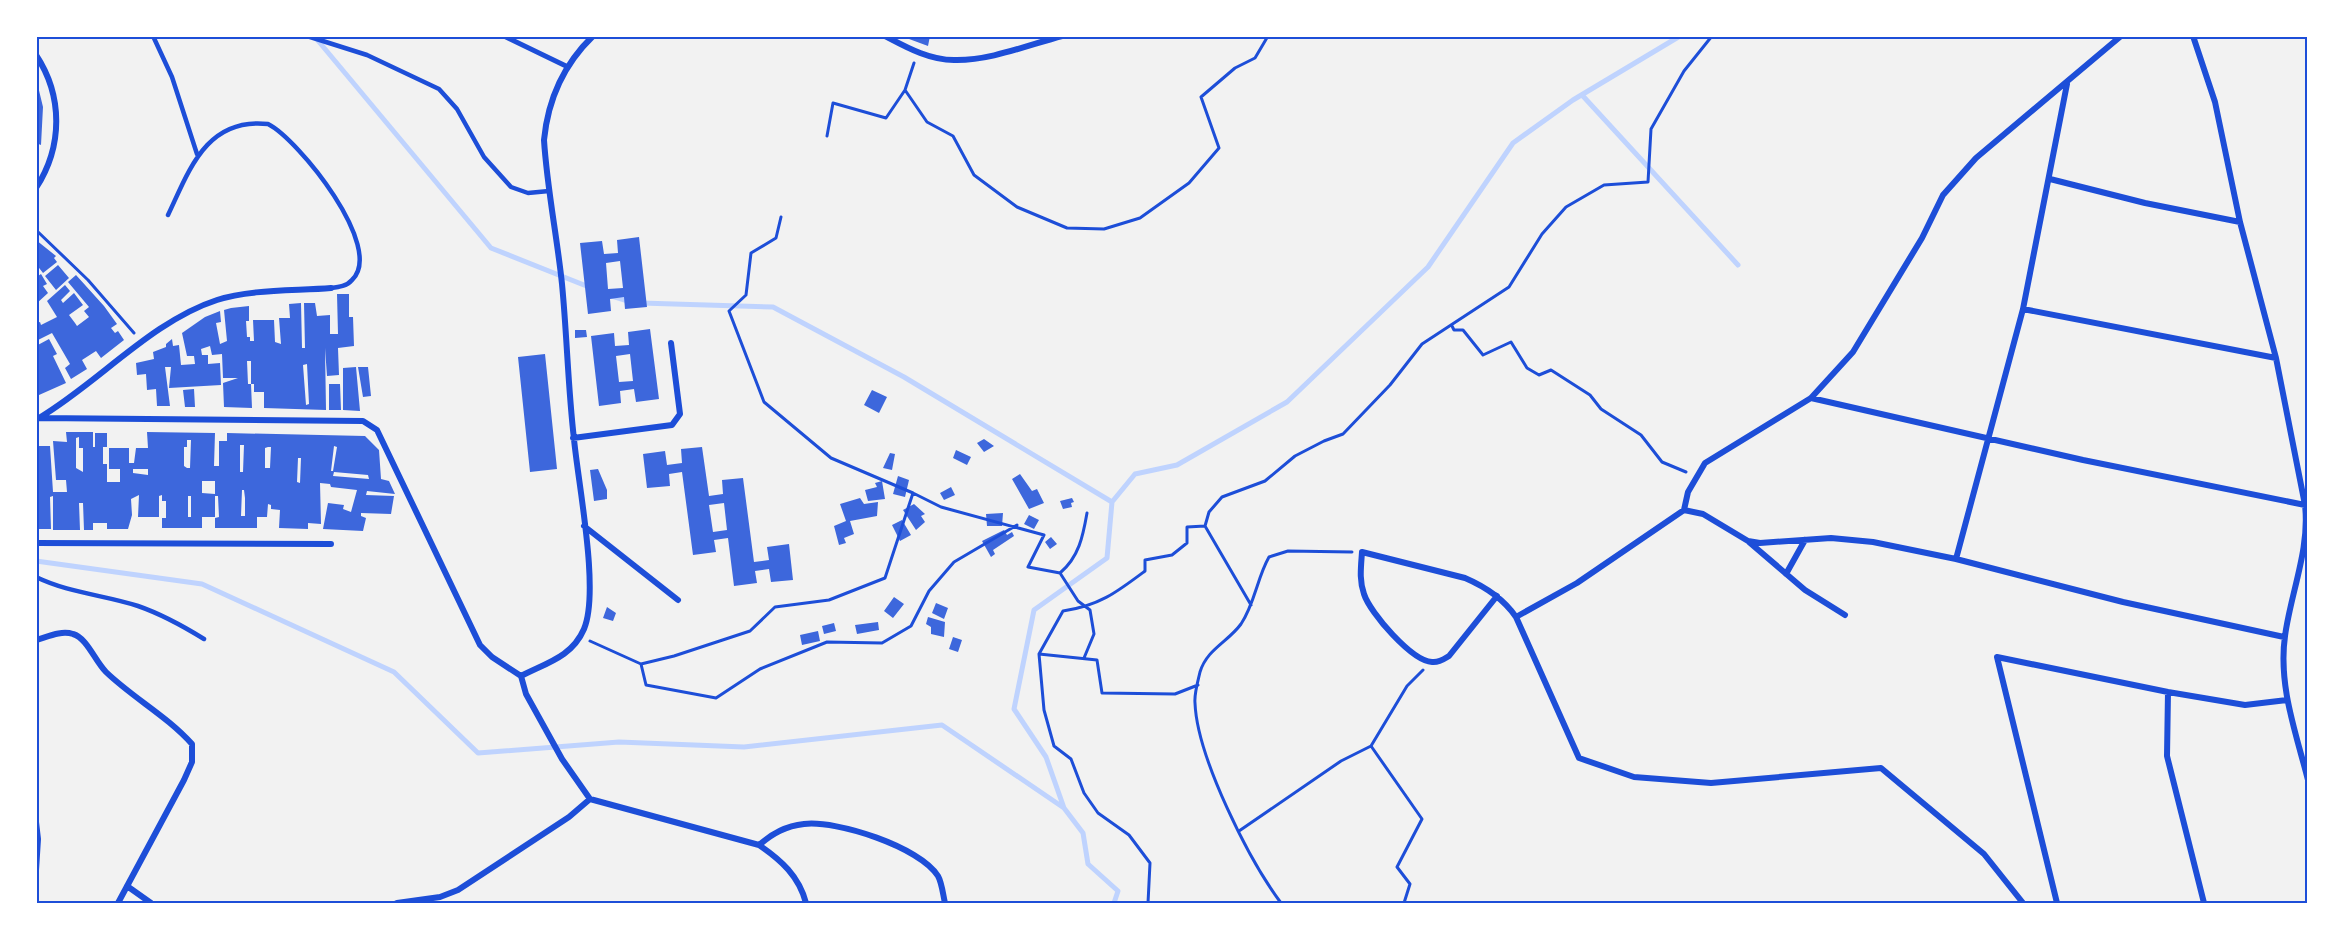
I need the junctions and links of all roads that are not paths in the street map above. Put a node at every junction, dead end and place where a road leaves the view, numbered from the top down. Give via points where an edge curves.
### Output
1 (153, 36) edge
2 (307, 36) edge
3 (504, 36) edge
4 (593, 36) edge
5 (885, 36) edge
6 (1062, 36) edge
7 (2121, 36) edge
8 (2193, 36) edge
9 (36, 55) edge
10 (568, 67) junction
11 (2068, 83) junction
12 (197, 154) junction
13 (2049, 178) junction
14 (36, 188) edge
15 (549, 191) junction
16 (168, 215) dead end
17 (2240, 222) junction
18 (331, 288) joint
19 (2023, 309) junction
20 (671, 343) dead end
21 (2276, 358) junction
22 (1810, 398) junction
23 (38, 418) edge
24 (573, 438) junction
25 (1990, 440) junction
26 (2305, 505) junction
27 (1684, 510) junction
28 (584, 526) junction
29 (1805, 540) junction
30 (1748, 541) junction
31 (36, 543) edge
32 (331, 544) dead end
33 (1956, 559) junction
34 (1786, 574) junction
35 (36, 577) edge
36 (1497, 596) junction
37 (678, 600) dead end
38 (1845, 615) dead end
39 (1516, 617) junction
40 (2284, 637) junction
41 (204, 639) dead end
42 (36, 640) edge
43 (521, 676) junction
44 (2168, 693) junction
45 (2287, 700) junction
46 (2308, 780) edge
47 (590, 799) junction
48 (36, 822) edge
49 (37, 839) edge
50 (759, 845) junction
51 (36, 870) edge
52 (128, 886) junction
53 (118, 903) edge
54 (151, 903) edge
55 (397, 903) edge
56 (806, 903) edge
57 (945, 903) edge
58 (2023, 903) edge
59 (2057, 903) edge
60 (2204, 903) edge

1 - 12 lane via 172,77
2 - 15 lane via 367,55 439,89 457,109 484,158 511,187 528,193
3 - 10 street
4 - 10 street
5 - 6 street via 918,52 954,60
7 - 11 street
8 - 17 street via 2215,102
9 - 14 street via 52,82 57,133
10 - 15 street via 552,95 546,116
11 - 13 street
11 - 22 street via 1976,158 1943,195 1922,238 1853,352
12 - 16 lane
12 - 18 lane via 219,134 261,123 291,140 314,167 355,234 358,270 352,281
13 - 17 street
13 - 19 street
15 - 24 street via 562,285
17 - 21 street
18 - 23 street via 218,299 142,343 82,390
19 - 21 street
19 - 25 street
20 - 24 street via 680,414 672,425
21 - 26 street
22 - 25 street
22 - 27 street via 1705,463
23 - 43 street via 363,421 376,430 480,645
24 - 28 street
25 - 26 street
25 - 33 street
26 - 40 street via 2305,538
27 - 30 street via 1694,510
27 - 39 street via 1577,583
28 - 37 street
28 - 43 street via 590,595 589,613 580,637 562,657
29 - 30 street
29 - 33 street via 1854,539
29 - 34 street
30 - 34 street
31 - 32 street
33 - 40 street via 2123,602
34 - 38 street
35 - 41 lane via 84,595 138,606
36 - 36 street via 1465,578 1362,552 1360,578 1364,596 1404,646 1431,662 1449,656
36 - 39 street
39 - 58 street via 1579,758 1634,777 1711,783 1881,768 1984,854
40 - 45 street
42 - 52 street via 65,632 82,638 93,657 125,690 192,744 192,762 184,780
43 - 47 street via 526,694 562,759
44 - 45 street via 2245,705
44 - 59 street via 1996,657
44 - 60 street via 2167,756
45 - 46 street
47 - 50 street
47 - 55 street via 458,891
48 - 49 street
49 - 51 street
50 - 56 street via 795,877
50 - 57 street via 775,831 803,824 827,823 866,835 910,853 928,866 939,877
52 - 53 street
52 - 54 street

